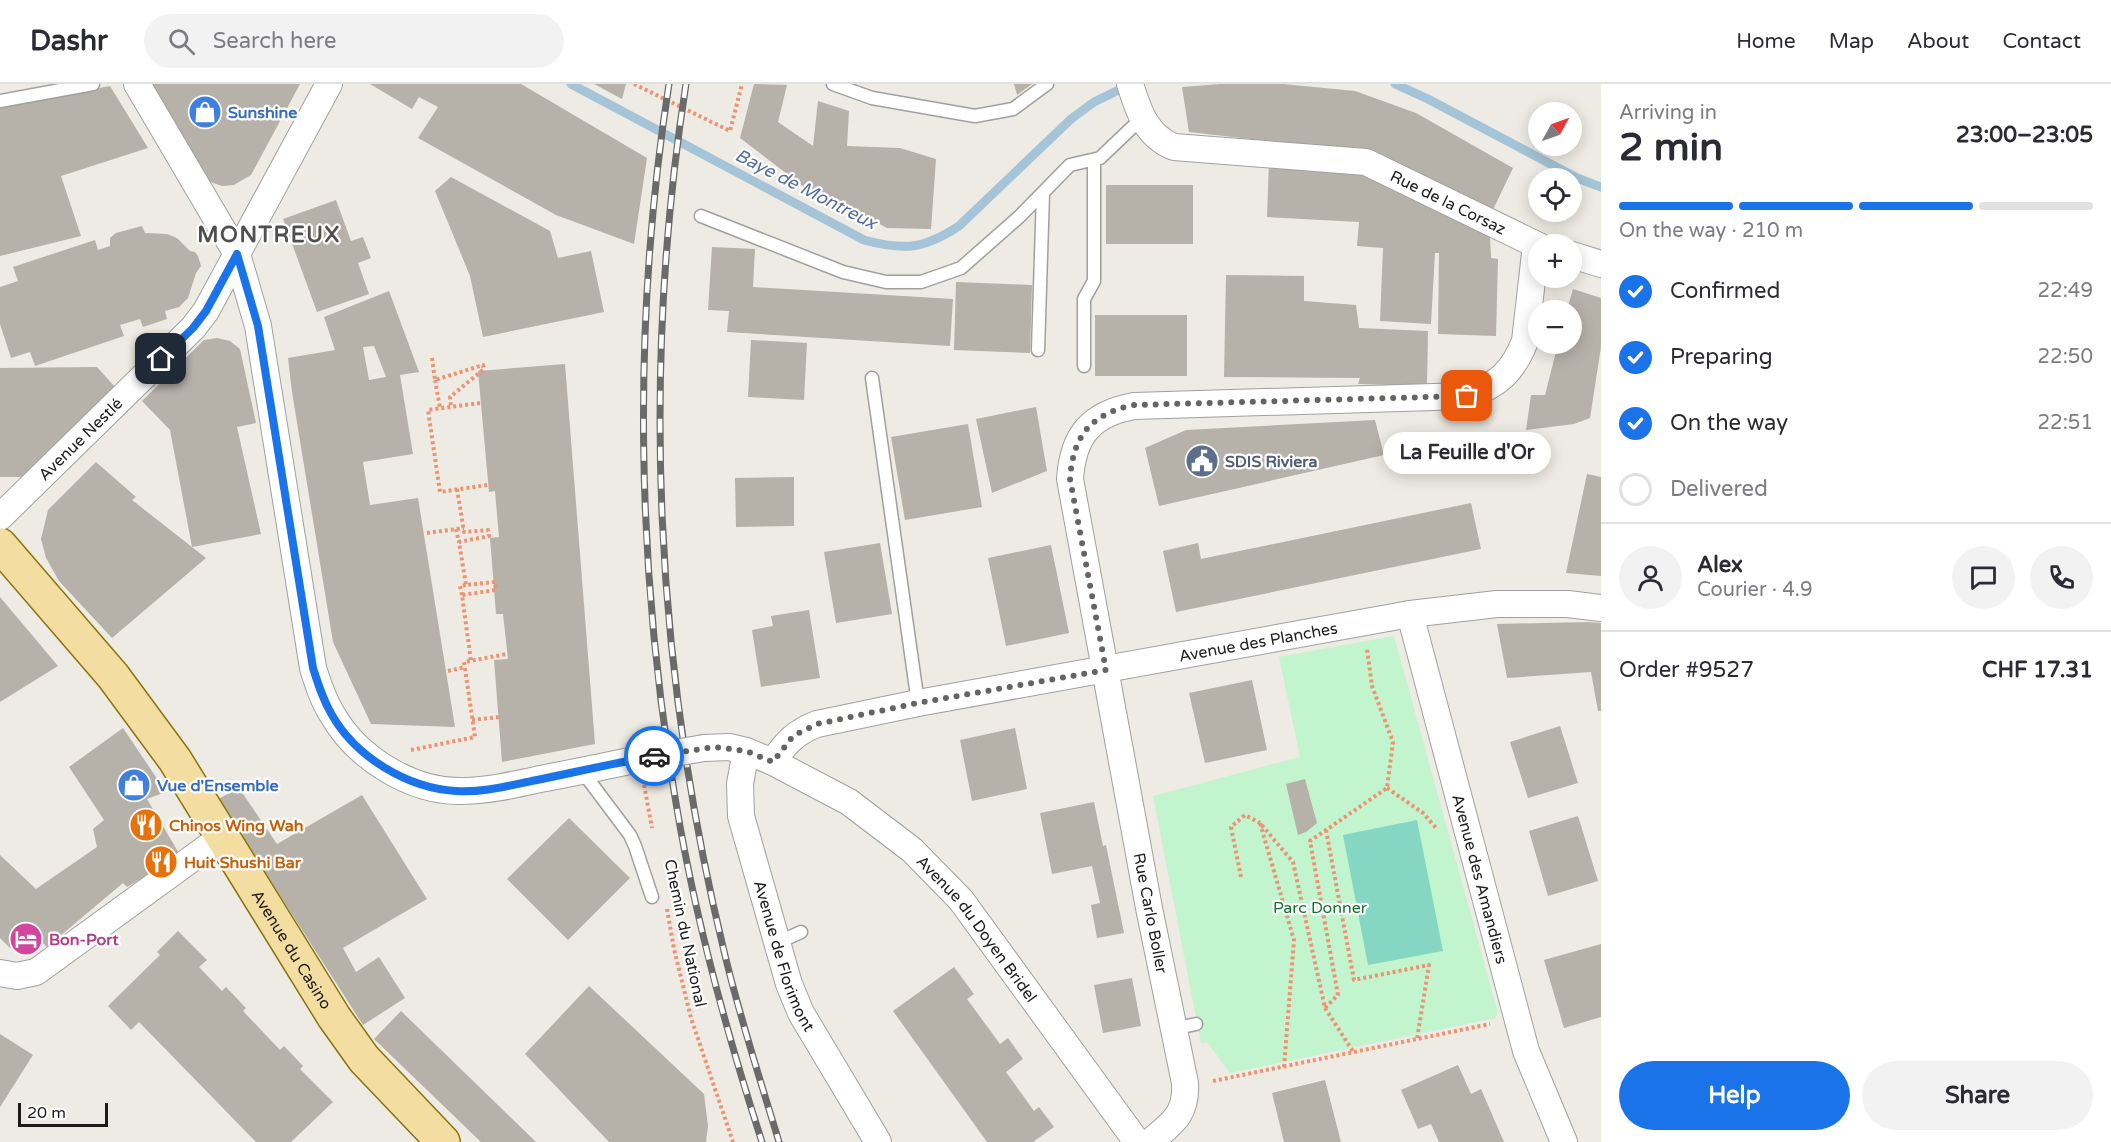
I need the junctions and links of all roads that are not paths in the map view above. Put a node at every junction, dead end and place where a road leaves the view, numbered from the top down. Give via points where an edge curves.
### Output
1 (93, 84) edge
2 (137, 84) edge
3 (329, 84) edge
4 (833, 84) edge
5 (1047, 84) edge
6 (1130, 84) edge
7 (0, 101) edge
8 (1140, 114) junction
9 (1094, 160) junction
10 (1043, 193) junction
11 (701, 216) dead end
12 (1528, 241) edge
13 (237, 254) junction
14 (1582, 258) edge
15 (1601, 264) edge
16 (1532, 288) edge
17 (1038, 350) dead end
18 (1084, 366) dead end
19 (872, 378) dead end
20 (0, 517) edge
21 (0, 545) edge
22 (1601, 608) edge
23 (1410, 614) junction
24 (1106, 670) junction
25 (918, 703) junction
26 (746, 751) junction
27 (773, 762) junction
28 (582, 771) junction
29 (223, 836) junction
30 (651, 897) dead end
31 (801, 932) dead end
32 (777, 943) junction
33 (9, 975) edge
34 (443, 1142) edge
35 (878, 1142) edge
36 (1137, 1142) edge
37 (1150, 1142) edge
38 (1563, 1142) edge

1 - 7 lane
2 - 13 street
3 - 13 street, Avenue Nestlé
4 - 5 lane via 872,98 975,116 1013,109
6 - 8 street
8 - 9 lane
8 - 12 street, Rue de la Corsaz via 1156,136 1174,147 1366,162
9 - 10 lane via 1070,165
9 - 18 lane via 1094,281 1084,299
10 - 11 lane via 961,268 921,282 886,282 843,272
10 - 17 lane
13 - 20 street, Avenue Nestlé via 193,328
13 - 28 street via 258,326 313,668 333,716 349,738 374,760 426,787 489,790
14 - 15 street
16 - 24 street, Rue de la Corsaz via 1525,341 1519,356 1509,370 1484,390 1467,396 1134,405 1104,414 1090,425 1071,460 1070,479
19 - 25 lane
21 - 29 main road, Avenue du Casino via 112,676 175,760
22 - 23 street, Avenue des Planches via 1497,604
23 - 24 street, Avenue des Planches
23 - 38 street, Avenue des Amandiers via 1526,1051
24 - 25 street, Avenue des Planches
24 - 37 street, Rue Carlo Boller via 1149,908 1185,1026 1184,1106
25 - 27 street, Avenue des Planches via 803,729
26 - 27 street
26 - 28 street, bridge via 704,748
26 - 32 street, Avenue de Florimont via 740,784 741,816
27 - 36 street, Avenue du Doyen Bridel via 849,802 912,850 961,900
28 - 30 lane via 630,835
29 - 33 street via 36,972
29 - 34 main road, Avenue du Casino via 364,1059
31 - 32 lane
32 - 35 street, Avenue de Florimont via 801,1013

